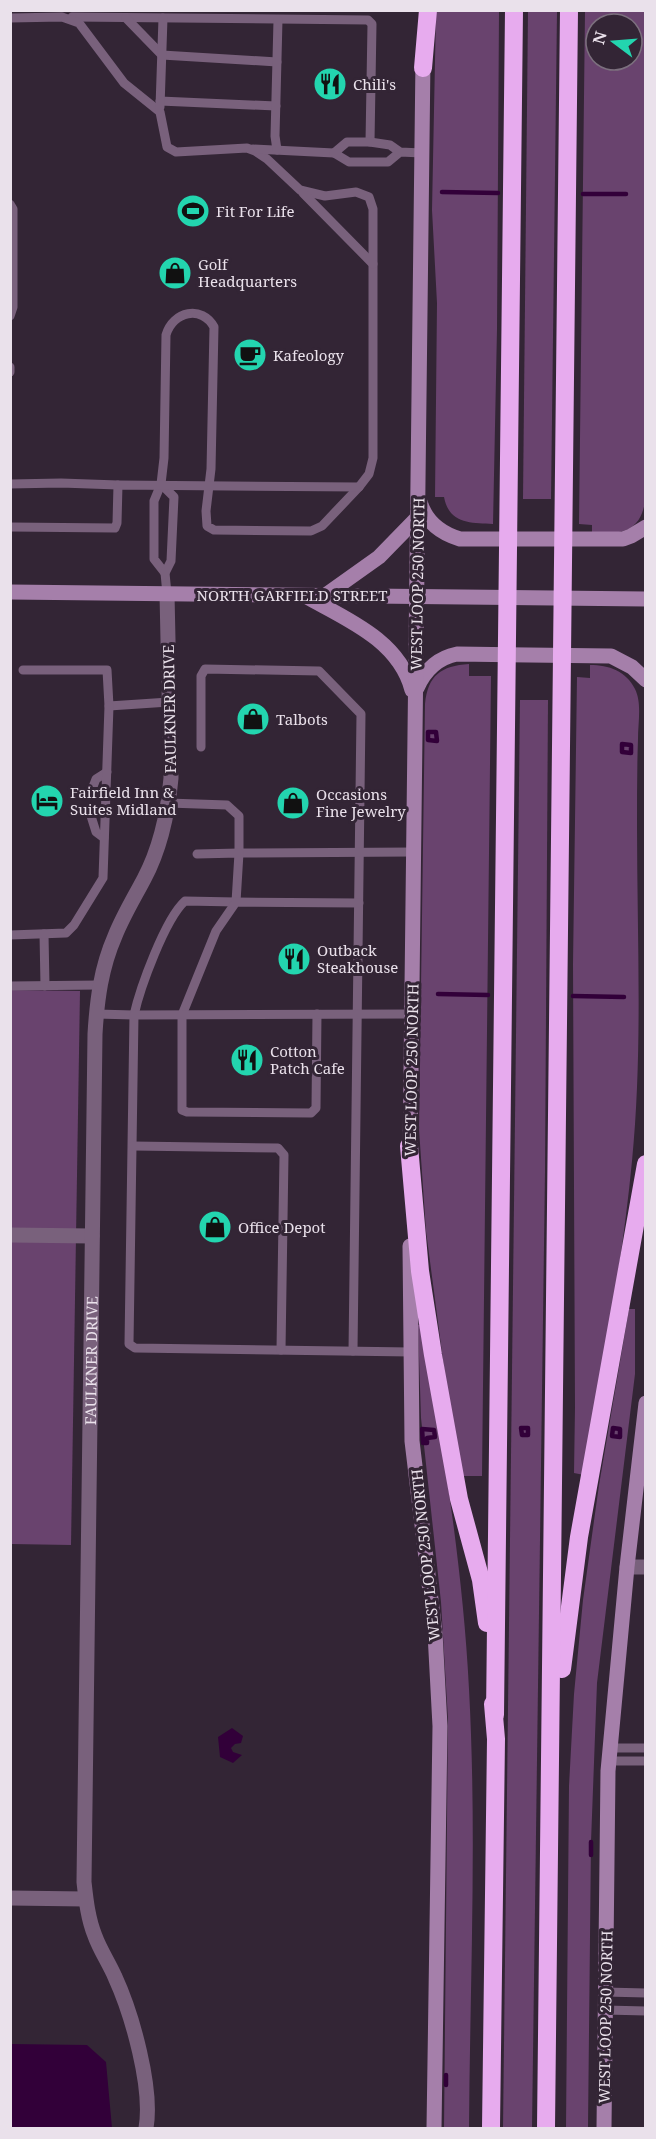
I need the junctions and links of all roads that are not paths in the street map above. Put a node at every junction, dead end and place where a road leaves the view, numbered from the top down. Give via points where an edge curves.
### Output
1 (426, 10) edge
2 (514, 10) edge
3 (569, 10) edge
4 (62, 17) junction
5 (10, 18) edge
6 (126, 18) junction
7 (163, 18) junction
8 (278, 20) junction
9 (162, 55) junction
10 (277, 62) junction
11 (423, 68) joint
12 (160, 101) junction
13 (276, 106) junction
14 (160, 112) junction
15 (370, 142) junction
16 (247, 148) junction
17 (277, 150) junction
18 (400, 152) junction
19 (334, 153) junction
20 (422, 153) junction
21 (300, 190) junction
22 (10, 204) edge
23 (12, 224) edge
24 (373, 264) junction
25 (10, 316) edge
26 (10, 484) edge
27 (161, 484) junction
28 (118, 485) junction
29 (209, 485) junction
30 (359, 487) junction
31 (418, 496) junction
32 (418, 517) junction
33 (10, 527) edge
34 (645, 527) edge
35 (165, 573) junction
36 (10, 592) edge
37 (166, 594) junction
38 (303, 595) junction
39 (326, 595) junction
40 (417, 596) junction
41 (645, 599) edge
42 (23, 670) dead end
43 (645, 680) edge
44 (416, 698) junction
45 (169, 702) junction
46 (109, 706) junction
47 (201, 747) dead end
48 (106, 772) junction
49 (91, 792) dead end
50 (168, 803) junction
51 (91, 816) dead end
52 (104, 838) junction
53 (414, 852) junction
54 (239, 853) junction
55 (359, 853) junction
56 (197, 854) dead end
57 (236, 902) junction
58 (359, 903) junction
59 (44, 934) junction
60 (10, 935) edge
61 (99, 985) junction
62 (10, 986) edge
63 (45, 986) junction
64 (96, 1014) junction
65 (317, 1014) junction
66 (358, 1014) junction
67 (411, 1014) junction
68 (134, 1015) junction
69 (182, 1015) junction
70 (133, 1146) junction
71 (409, 1146) junction
72 (645, 1164) edge
73 (10, 1235) edge
74 (92, 1236) junction
75 (281, 1350) junction
76 (353, 1351) junction
77 (411, 1352) junction
78 (645, 1403) edge
79 (627, 1567) junction
80 (645, 1567) edge
81 (495, 1715) junction
82 (645, 1748) edge
83 (610, 1754) junction
84 (645, 1761) edge
85 (550, 1829) junction
86 (10, 1898) edge
87 (85, 1899) junction
88 (605, 1992) junction
89 (645, 1993) edge
90 (605, 2010) junction
91 (645, 2011) edge
92 (146, 2128) edge
93 (434, 2128) edge
94 (491, 2128) edge
95 (546, 2128) edge
96 (604, 2128) edge

1 - 11 highway
2 - 81 highway
3 - 85 highway
4 - 5 lane
4 - 6 lane
4 - 14 lane via 79,23 124,83
6 - 7 lane
6 - 9 lane
7 - 8 lane
7 - 9 lane
8 - 10 lane
8 - 15 lane via 368,20 372,24
9 - 10 lane
9 - 12 lane
10 - 13 lane
11 - 20 main road, WEST LOOP 250 NORTH
12 - 13 lane
12 - 14 lane
13 - 17 lane
14 - 16 lane via 167,147 176,152
15 - 18 lane via 390,145
15 - 19 lane via 347,142
16 - 17 lane
16 - 21 lane via 267,159
17 - 19 lane
18 - 19 lane via 388,162 349,162
18 - 20 lane
20 - 31 main road, WEST LOOP 250 NORTH
21 - 24 lane
21 - 24 lane via 325,196 356,192 369,197 373,209
22 - 23 lane via 14,209
23 - 25 lane
24 - 30 lane via 373,458 369,474
26 - 28 lane
27 - 28 lane
27 - 29 lane
27 - 29 lane via 166,335 168,326 186,314 210,320 214,327
27 - 35 lane via 154,501 154,559
27 - 35 lane via 174,497 171,561
28 - 33 lane via 115,528
29 - 30 lane
29 - 30 lane via 207,526 214,531 311,531 322,526
31 - 32 main road, WEST LOOP 250 NORTH
31 - 34 main road via 424,514 435,528 460,539 623,539
32 - 39 main road via 383,554
32 - 40 main road, WEST LOOP 250 NORTH
35 - 37 lane
36 - 37 main road, NORTH GARFIELD STREET
37 - 38 main road, NORTH GARFIELD STREET
37 - 45 street, FAULKNER DRIVE
38 - 39 main road, NORTH GARFIELD STREET
38 - 44 main road via 368,631 395,655
39 - 40 main road, NORTH GARFIELD STREET
40 - 41 main road, NORTH GARFIELD STREET
40 - 44 main road, WEST LOOP 250 NORTH
42 - 46 lane via 107,670
43 - 44 main road via 632,667 611,656 457,654 430,668 421,680
44 - 53 main road, WEST LOOP 250 NORTH
45 - 46 lane
45 - 50 street, FAULKNER DRIVE
46 - 48 lane
47 - 55 lane via 201,676 205,669 319,671 361,714
48 - 49 lane via 96,779
48 - 52 lane
50 - 54 lane via 227,805 239,816
50 - 61 street, FAULKNER DRIVE via 153,861 119,925
51 - 52 lane via 96,832
52 - 59 lane via 103,878 88,903 66,933
53 - 55 lane
53 - 67 main road, WEST LOOP 250 NORTH
54 - 55 lane
54 - 56 lane
54 - 57 lane
55 - 58 lane
57 - 58 lane
57 - 68 lane via 185,901 180,905 148,970
57 - 69 lane via 216,931
58 - 66 lane
59 - 60 lane
59 - 63 lane
61 - 63 lane
61 - 64 street, FAULKNER DRIVE
62 - 63 lane
64 - 68 lane
64 - 74 street, FAULKNER DRIVE
65 - 66 lane
65 - 69 lane
65 - 69 lane via 316,1108 311,1113 182,1110
66 - 67 lane
66 - 76 lane
67 - 71 main road, WEST LOOP 250 NORTH
68 - 69 lane
68 - 70 lane
70 - 75 lane via 278,1148 284,1155
70 - 75 lane via 129,1344 135,1348
71 - 77 main road, WEST LOOP 250 NORTH
71 - 81 highway via 424,1299 459,1499 481,1580
72 - 85 highway via 579,1537 562,1661
73 - 74 street
74 - 87 street, FAULKNER DRIVE
75 - 76 lane
76 - 77 lane
77 - 93 main road, WEST LOOP 250 NORTH via 412,1441 435,1633 440,1726
78 - 79 main road, WEST LOOP 250 NORTH
79 - 80 street
79 - 83 main road, WEST LOOP 250 NORTH
81 - 94 highway
82 - 83 lane
83 - 84 lane
83 - 88 main road, WEST LOOP 250 NORTH
85 - 95 highway
86 - 87 street
87 - 92 street, FAULKNER DRIVE via 95,1937 132,2020 144,2073
88 - 89 lane
88 - 90 main road, WEST LOOP 250 NORTH
90 - 91 lane
90 - 96 main road, WEST LOOP 250 NORTH

